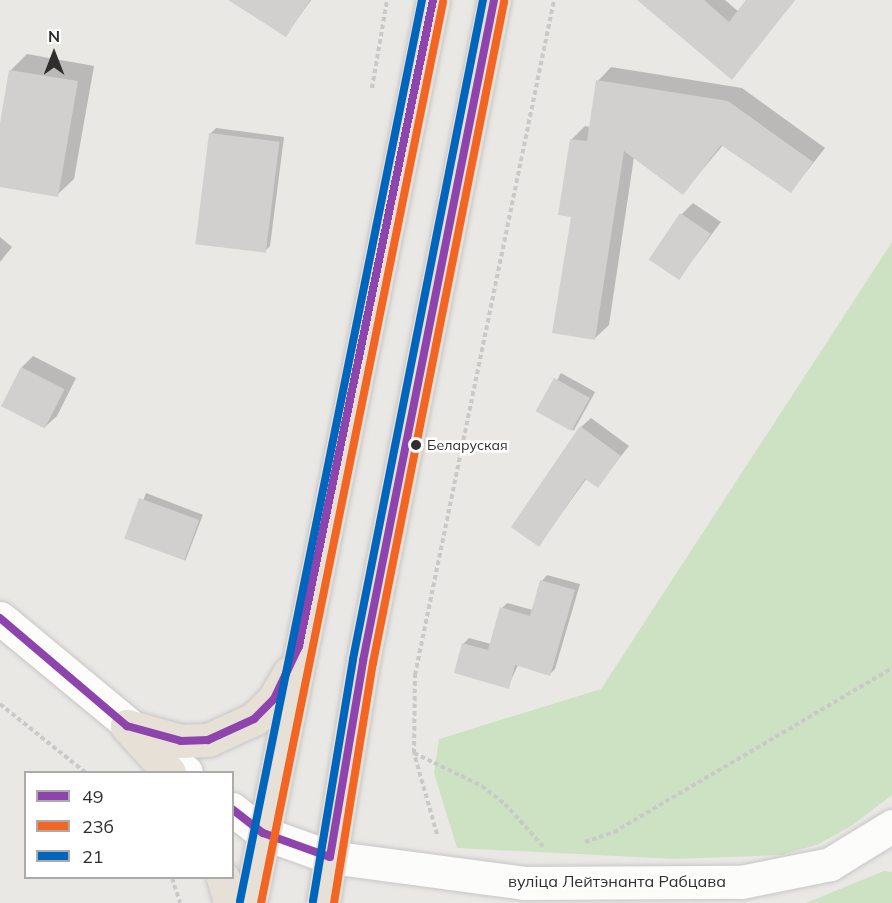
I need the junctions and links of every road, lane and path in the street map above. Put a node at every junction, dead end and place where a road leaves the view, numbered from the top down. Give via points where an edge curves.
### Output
1 (387, 0) edge
2 (433, 0) edge
3 (494, 0) edge
4 (554, 0) edge
5 (372, 88) dead end
6 (0, 618) edge
7 (299, 646) junction
8 (892, 668) edge
9 (0, 704) edge
10 (127, 726) junction
11 (414, 753) junction
12 (84, 771) edge
13 (168, 771) edge
14 (185, 771) edge
15 (234, 811) edge
16 (892, 826) edge
17 (263, 833) junction
18 (439, 839) dead end
19 (581, 843) dead end
20 (554, 846) dead end
21 (330, 857) junction
22 (172, 879) edge
23 (223, 879) edge
24 (180, 903) edge
25 (230, 903) edge
26 (250, 903) edge
27 (323, 903) edge

1 - 5 path
2 - 7 highway
3 - 21 highway via 363,661
4 - 11 path via 415,675
6 - 10 street
7 - 10 highway via 274,699 254,719 232,732 208,740 181,741
7 - 17 highway
8 - 19 path via 621,828
9 - 12 path
10 - 13 highway
10 - 14 street
11 - 18 path
11 - 20 path via 482,786 505,804 543,846
15 - 17 street, вуліца Лейтэнанта Рабцава
16 - 21 street, вуліца Лейтэнанта Рабцава via 830,864 741,882 524,883
17 - 21 street, вуліца Лейтэнанта Рабцава
17 - 26 highway
21 - 27 highway
22 - 24 path
23 - 25 highway

